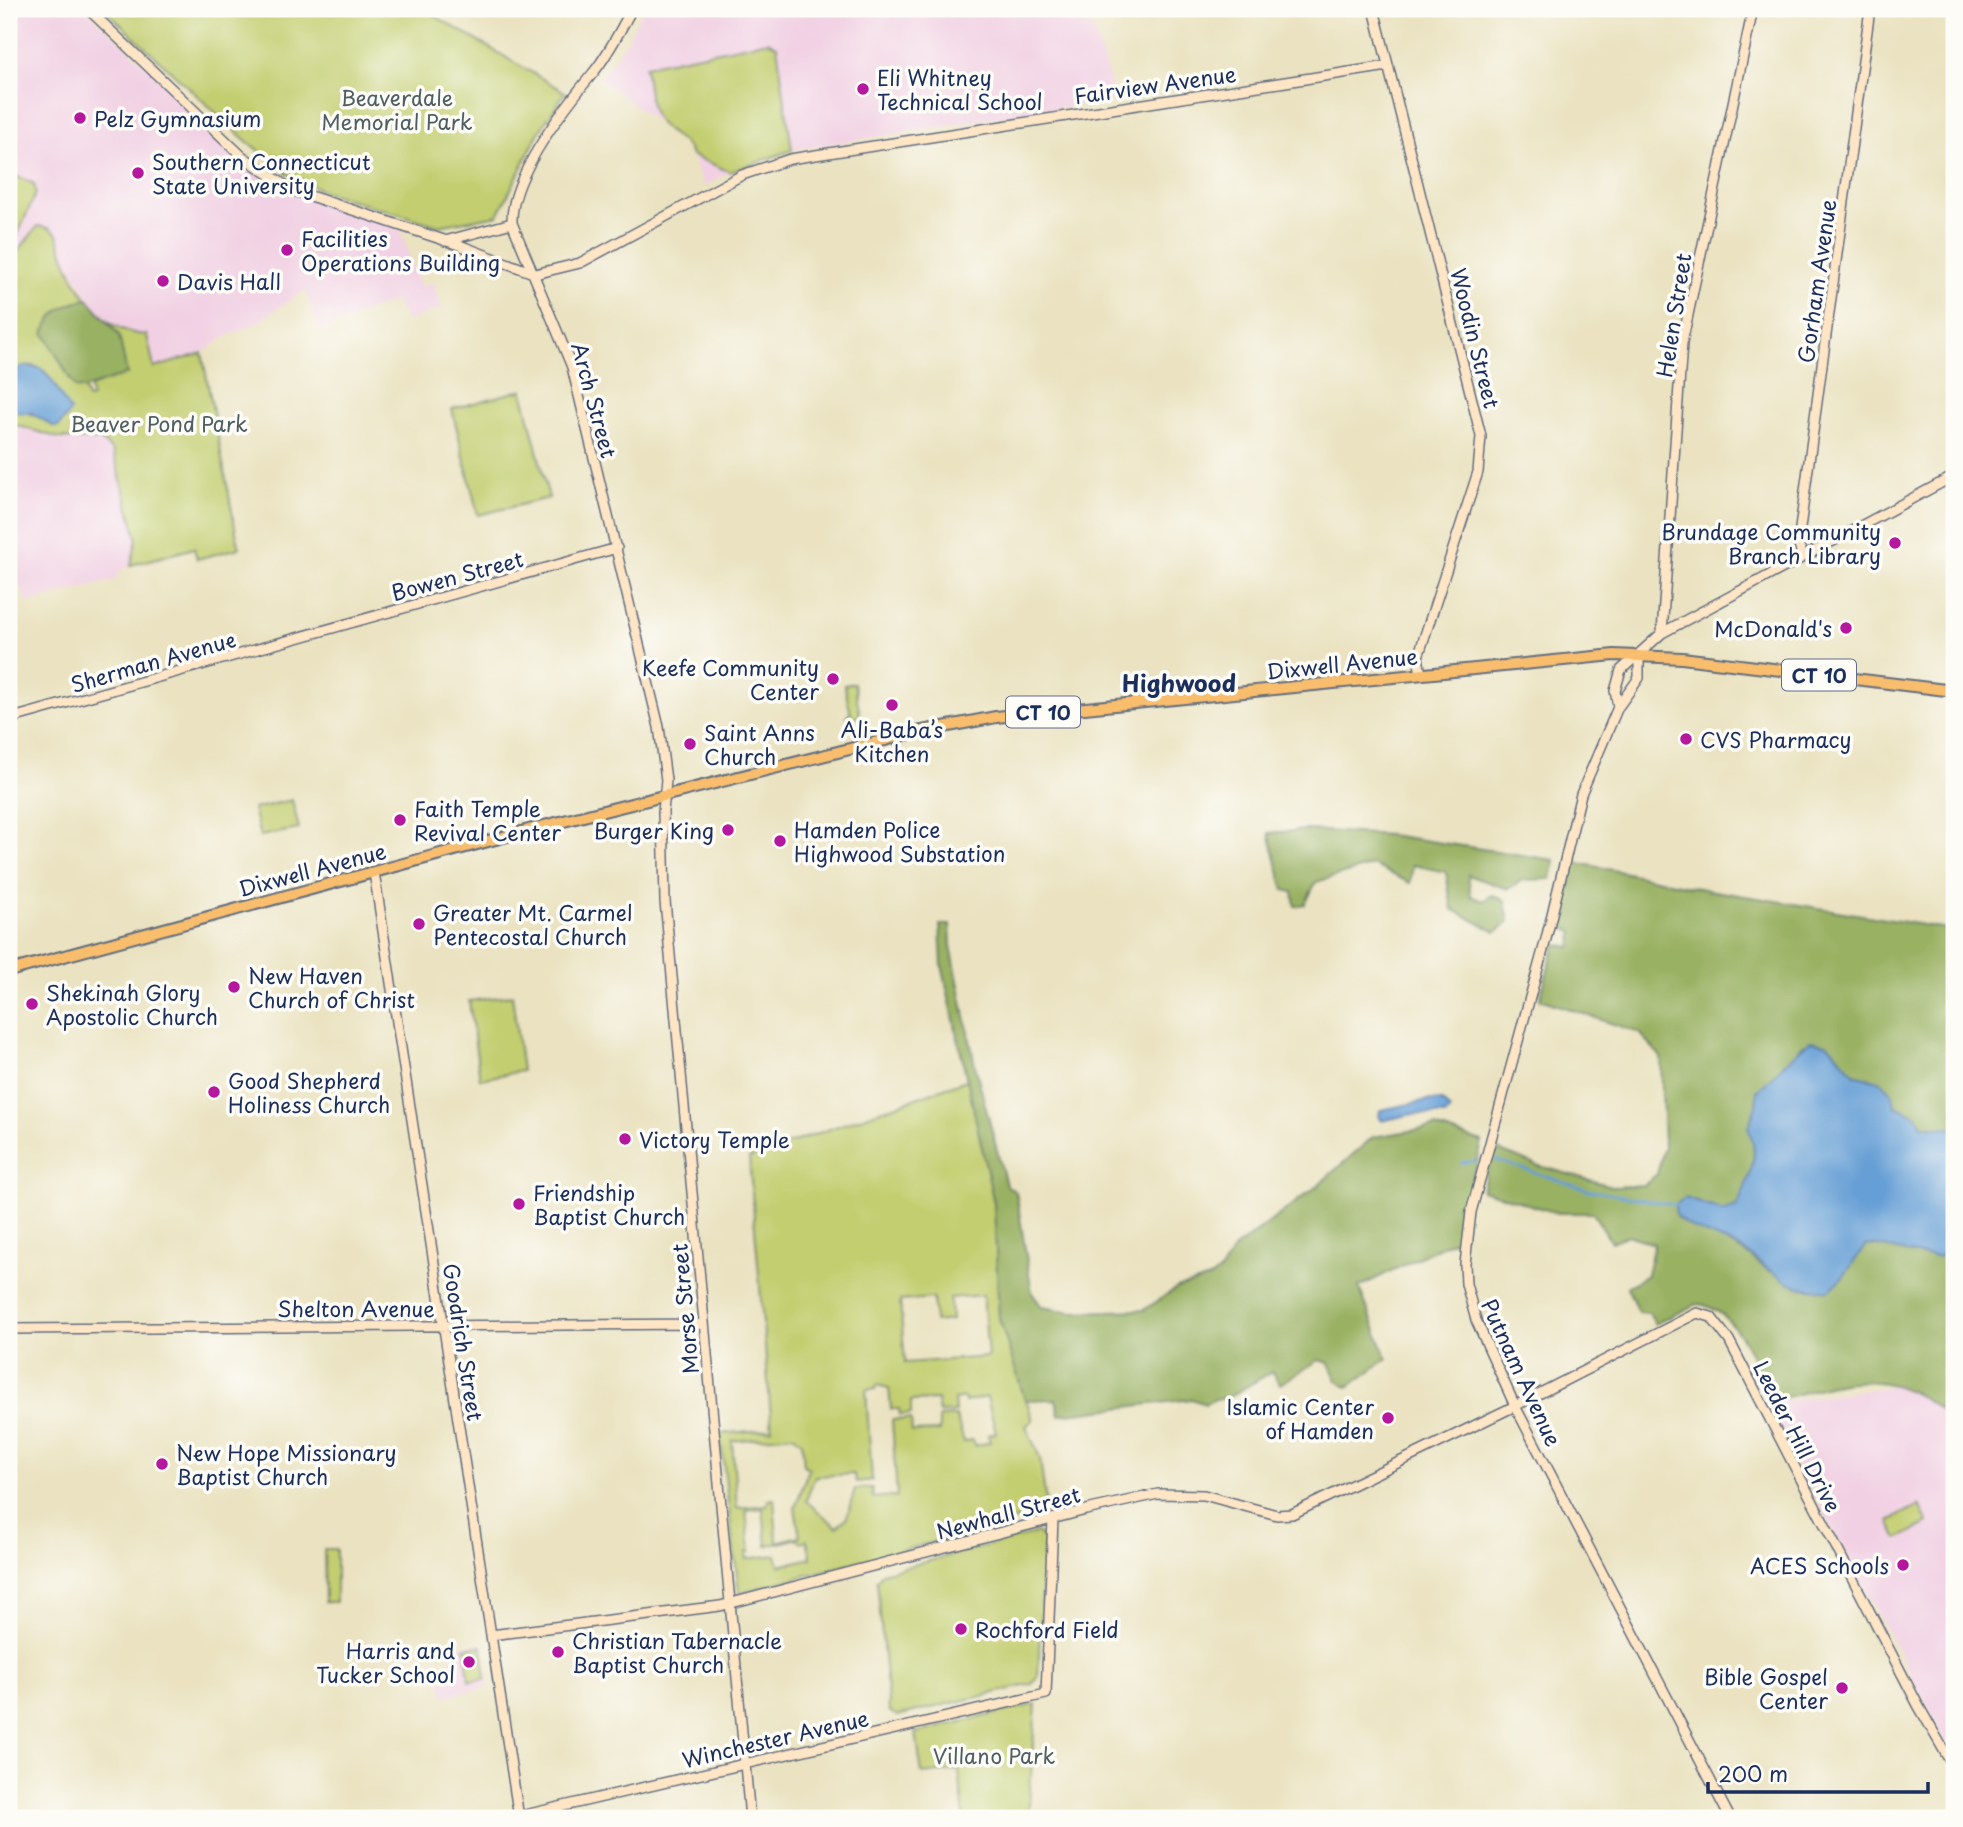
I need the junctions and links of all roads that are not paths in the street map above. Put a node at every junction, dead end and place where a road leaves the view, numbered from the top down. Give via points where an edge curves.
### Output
1 (88, 9) edge
2 (632, 9) edge
3 (1374, 9) edge
4 (1753, 9) edge
5 (1870, 9) edge
6 (1388, 66) junction
7 (512, 223) junction
8 (445, 241) junction
9 (534, 274) junction
10 (1954, 476) edge
11 (617, 548) junction
12 (1803, 557) junction
13 (1662, 633) junction
14 (306, 636) joint
15 (1639, 655) junction
16 (1421, 674) junction
17 (1954, 691) edge
18 (1618, 707) junction
19 (9, 719) edge
20 (665, 796) junction
21 (374, 872) junction
22 (9, 971) edge
23 (703, 1324) junction
24 (443, 1325) junction
25 (9, 1328) edge
26 (1515, 1406) junction
27 (1053, 1519) junction
28 (730, 1604) junction
29 (491, 1635) junction
30 (744, 1763) junction
31 (1954, 1768) edge
32 (517, 1818) edge
33 (750, 1818) edge
34 (1730, 1818) edge

1 - 8 main road via 242,156 292,190
2 - 7 main road via 610,48 546,135 518,191
3 - 6 main road, Woodin Street
4 - 13 main road, Helen Street via 1682,343
5 - 12 main road, Gorham Avenue via 1798,543
6 - 9 main road, Fairview Avenue via 790,159 742,175 580,263
6 - 16 main road, Woodin Street via 1481,436 1478,472 1418,657
7 - 8 main road
7 - 9 main road, Arch Street
8 - 9 main road
9 - 11 main road, Arch Street via 572,367
10 - 12 main road
11 - 14 main road, Bowen Street
11 - 20 main road, Arch Street via 656,710
12 - 13 main road
13 - 15 main road
14 - 19 main road, Sherman Avenue
15 - 16 main road, Dixwell Avenue / CT 10
15 - 17 main road, Dixwell Avenue / CT 10
15 - 18 main road, Putnam Avenue via 1639,678
15 - 18 main road, Putnam Avenue via 1617,677
16 - 20 main road, Dixwell Avenue / CT 10 via 976,720
18 - 26 main road, Putnam Avenue via 1581,794 1465,1244 1470,1303
20 - 21 main road, Dixwell Avenue
20 - 23 main road, Morse Street via 666,890
21 - 22 main road, Dixwell Avenue
21 - 24 main road, Goodrich Street
23 - 24 main road, Shelton Avenue
23 - 28 main road, Morse Street
24 - 25 main road, Shelton Avenue
24 - 29 main road, Goodrich Street
26 - 27 main road, Newhall Street via 1292,1514 1278,1515 1203,1495 1166,1493
26 - 31 main road, Leeder Hill Drive via 1690,1315 1712,1317 1729,1340
26 - 34 main road, Putnam Avenue
27 - 28 main road, Newhall Street
27 - 30 main road, Winchester Avenue via 1046,1693
28 - 29 main road, Newhall Street
28 - 30 main road, Morse Street
29 - 32 main road, Goodrich Street
30 - 32 main road, Winchester Avenue
30 - 33 main road, Morse Street

